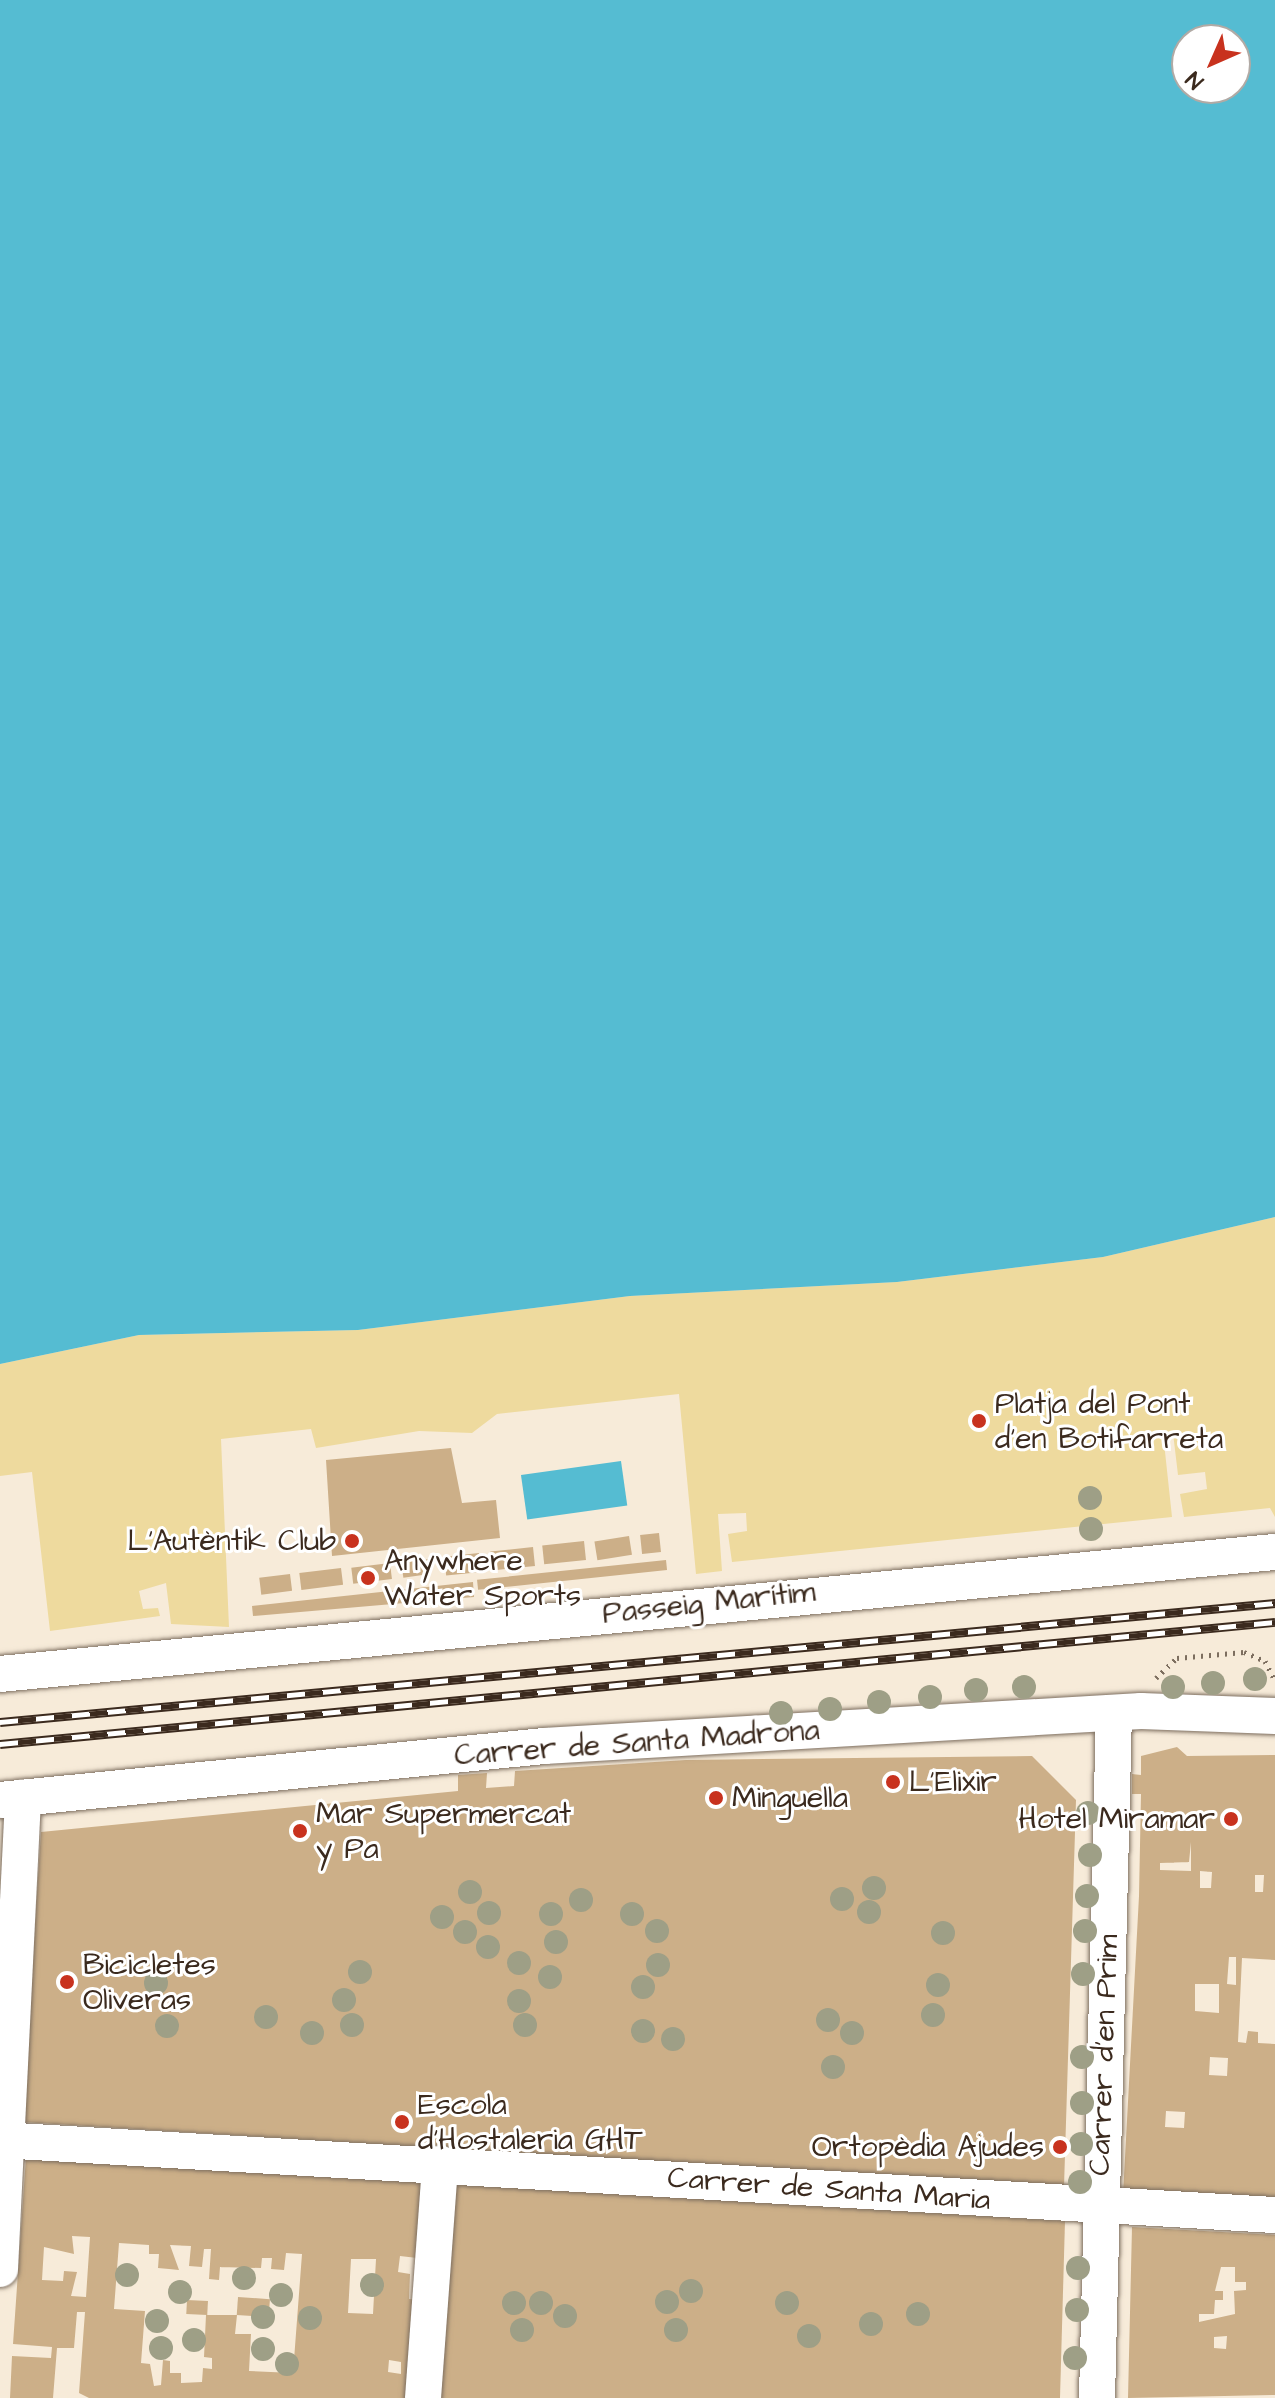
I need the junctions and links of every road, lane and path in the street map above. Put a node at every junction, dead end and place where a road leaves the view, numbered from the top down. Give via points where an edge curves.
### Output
1 (1275, 1552) edge
2 (1177, 1658) dead end
3 (0, 1674) edge
4 (1275, 1682) edge
5 (1114, 1713) junction
6 (1275, 1716) edge
7 (11, 1799) edge
8 (4, 2140) edge
9 (440, 2164) junction
10 (1099, 2207) junction
11 (1275, 2215) edge
12 (0, 2269) edge
13 (423, 2398) edge
14 (1097, 2398) edge

1 - 3 street, Passeig Marítim
2 - 4 path via 1244,1652 1265,1661
5 - 6 street, Carrer de Santa Madrona
5 - 7 street, Carrer de Santa Madrona via 544,1746
5 - 10 street, Carrer d'en Prim
7 - 8 street
8 - 9 street, Carrer de Santa Maria
8 - 12 street
9 - 10 street, Carrer de Santa Maria
9 - 13 street
10 - 11 street, Carrer de Santa Maria
10 - 14 street, Carrer d'en Prim

